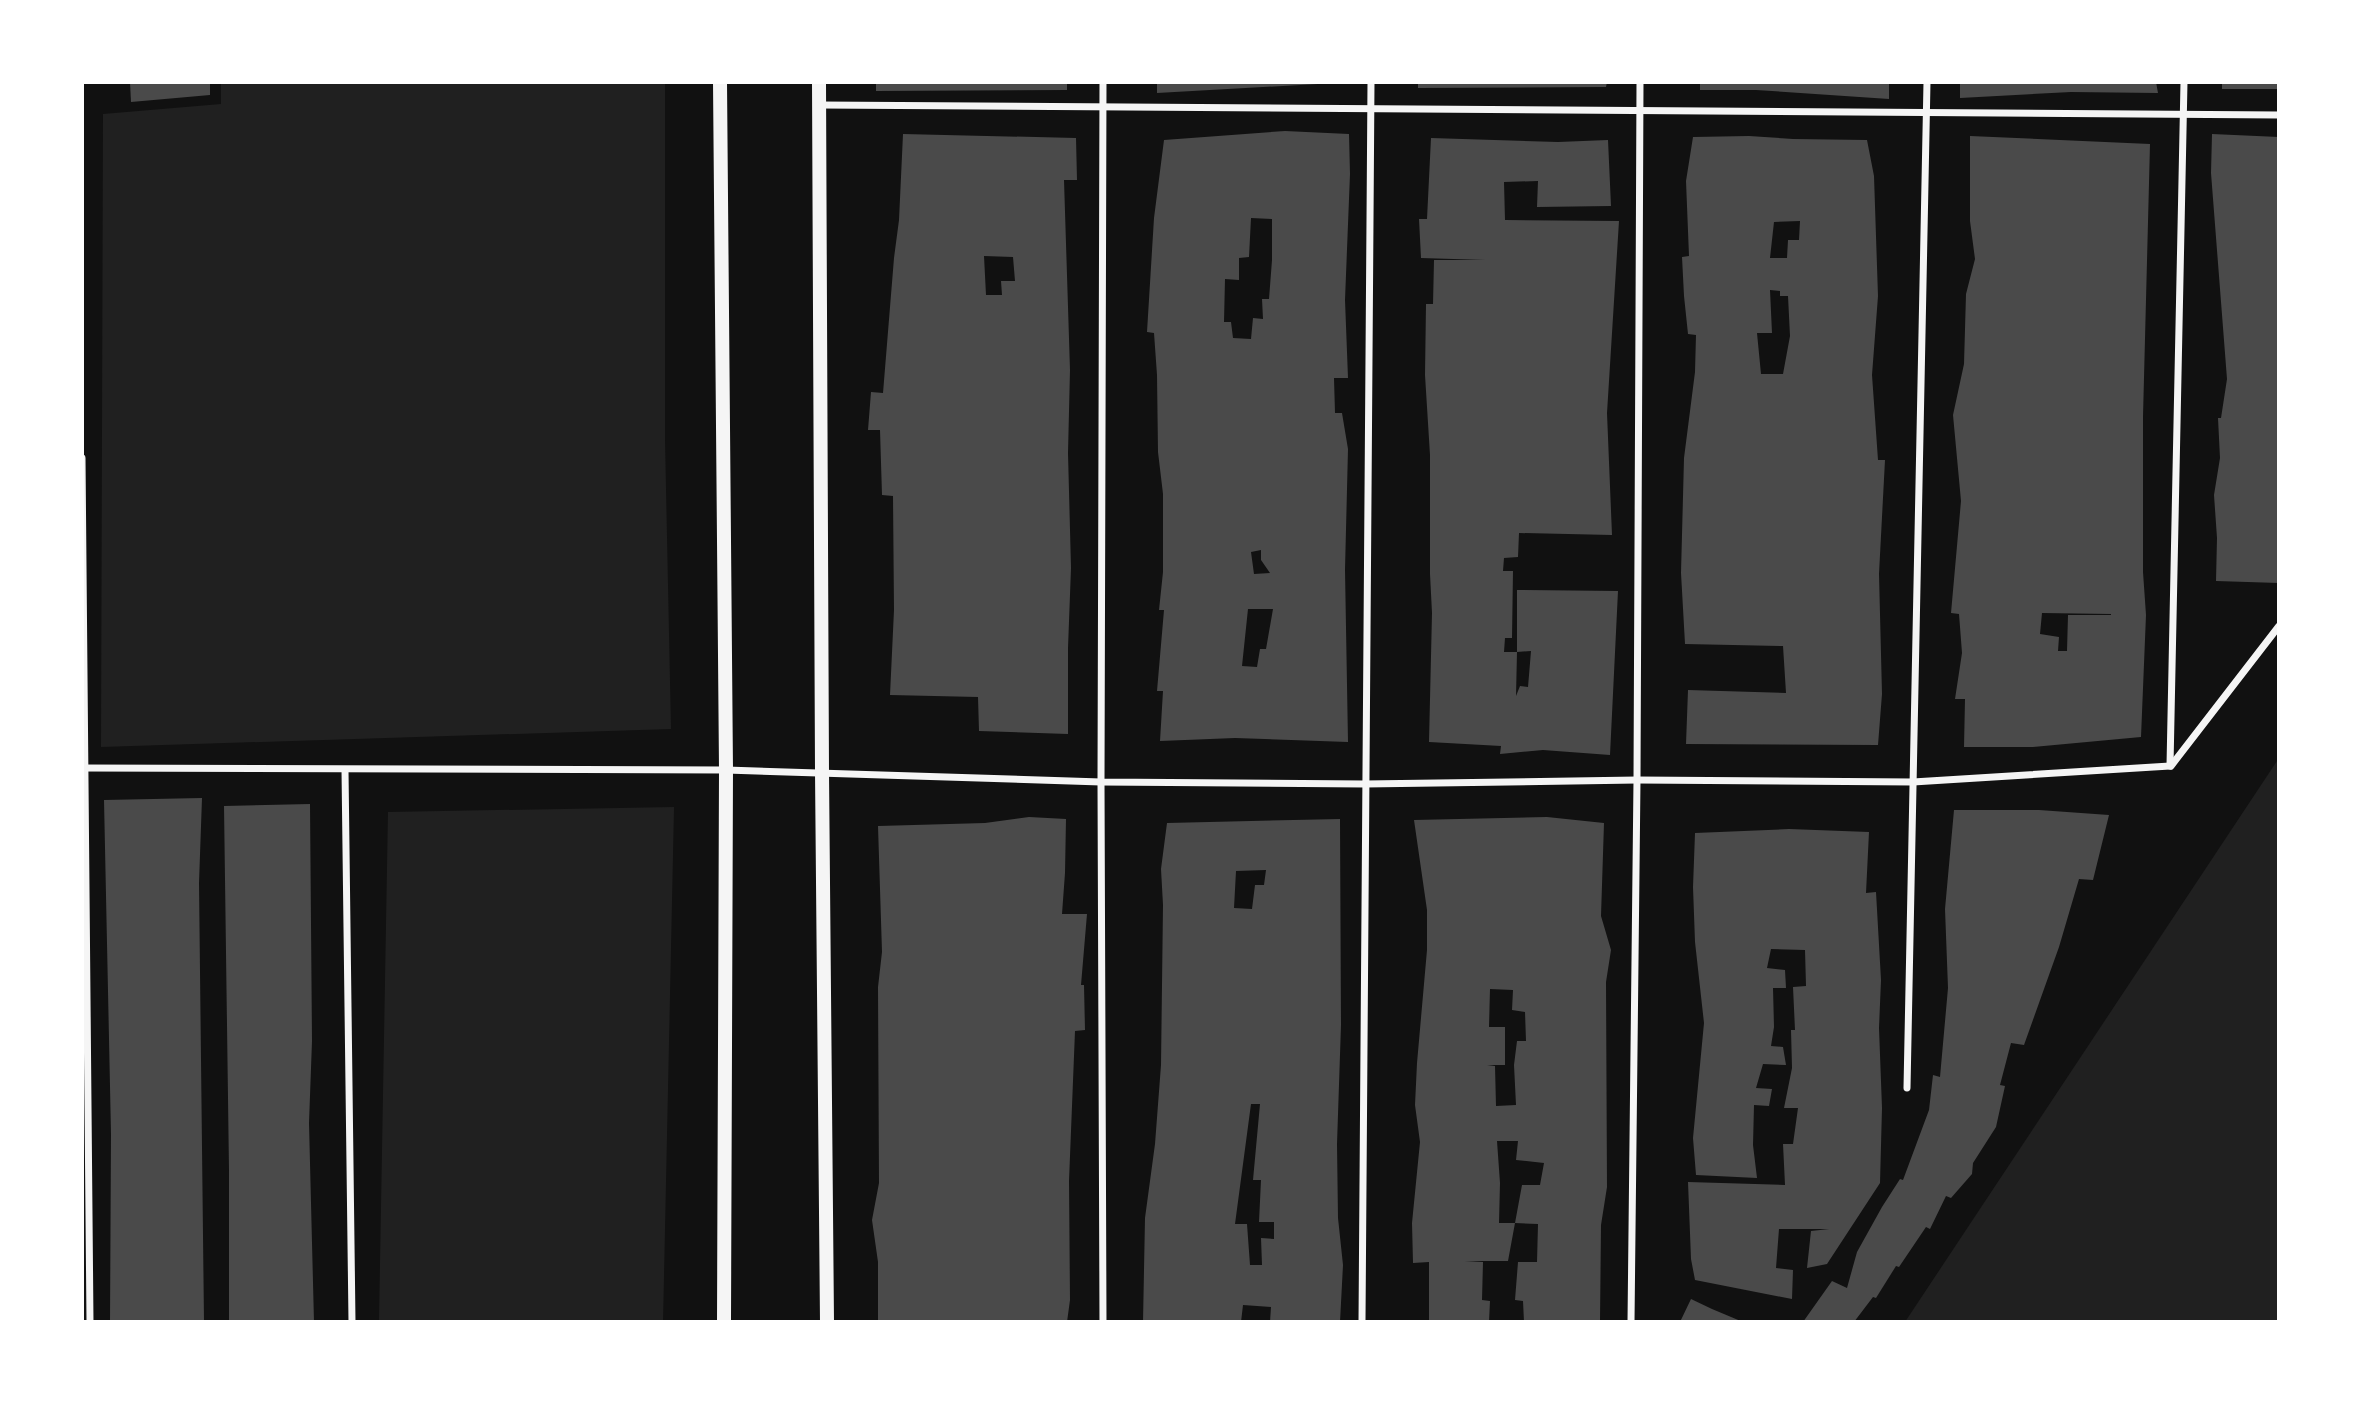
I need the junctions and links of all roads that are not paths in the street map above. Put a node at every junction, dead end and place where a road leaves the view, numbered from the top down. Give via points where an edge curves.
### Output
1 (720, 82) edge
2 (819, 82) edge
3 (1103, 82) edge
4 (1371, 82) edge
5 (1640, 82) edge
6 (1927, 82) edge
7 (2184, 82) edge
8 (820, 105) junction
9 (1103, 107) junction
10 (1370, 109) junction
11 (1640, 110) junction
12 (1927, 113) junction
13 (2184, 114) junction
14 (2279, 115) edge
15 (82, 458) edge
16 (2279, 626) edge
17 (2170, 766) junction
18 (84, 768) edge
19 (345, 770) junction
20 (726, 770) junction
21 (822, 772) junction
22 (1637, 780) junction
23 (1101, 782) junction
24 (1913, 782) junction
25 (1364, 784) junction
26 (1908, 1088) dead end
27 (90, 1322) edge
28 (352, 1322) edge
29 (724, 1322) edge
30 (827, 1322) edge
31 (1103, 1322) edge
32 (1362, 1322) edge
33 (1632, 1322) edge

1 - 20 main road
2 - 8 main road
3 - 9 street
4 - 10 street
5 - 11 street
6 - 12 street
7 - 13 street
8 - 9 street
8 - 21 main road
9 - 10 street
9 - 23 street
10 - 11 street
10 - 25 street
11 - 12 street
11 - 22 street
12 - 13 street
12 - 24 street
13 - 14 street
13 - 17 street
15 - 18 street
16 - 17 street
17 - 24 street
18 - 19 street
18 - 27 street
19 - 20 street
19 - 28 street
20 - 21 street
20 - 29 main road
21 - 23 street
21 - 30 main road
22 - 24 street
22 - 25 street
22 - 33 street
23 - 25 street
23 - 31 street
24 - 26 street
25 - 32 street

